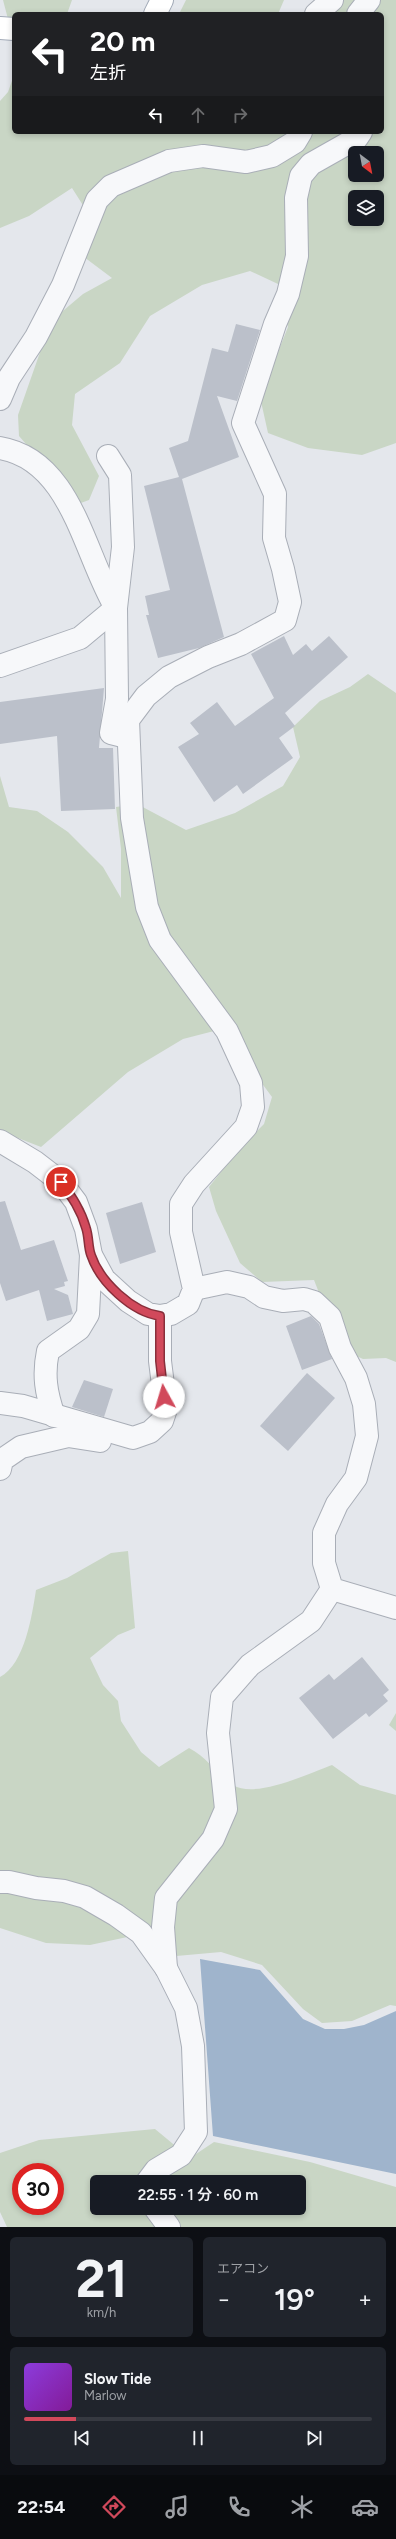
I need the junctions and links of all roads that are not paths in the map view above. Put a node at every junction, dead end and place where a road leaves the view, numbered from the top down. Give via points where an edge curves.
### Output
1 (162, 0) edge
2 (332, 0) edge
3 (369, 0) edge
4 (156, 12) edge
5 (318, 12) edge
6 (360, 12) edge
7 (0, 28) edge
8 (12, 29) edge
9 (300, 134) edge
10 (360, 134) edge
11 (0, 399) edge
12 (0, 448) edge
13 (108, 456) dead end
14 (116, 608) junction
15 (0, 666) edge
16 (127, 737) junction
17 (0, 1141) edge
18 (91, 1255) junction
19 (194, 1289) junction
20 (160, 1316) junction
21 (0, 1403) edge
22 (54, 1416) junction
23 (117, 1434) junction
24 (0, 1469) edge
25 (332, 1588) junction
26 (396, 1608) edge
27 (0, 1882) edge
28 (166, 1968) junction
29 (152, 2175) edge
30 (160, 2215) edge
31 (169, 2227) edge

1 - 4 main road
2 - 5 street
3 - 6 street
7 - 8 main road
9 - 11 street via 295,142 272,156 246,162 203,156 169,161 111,186 97,200 63,285 36,337 9,378
10 - 16 street via 357,138 311,164 301,176 296,198 297,256 288,294 275,324 243,424 275,494 274,538 290,602 285,620 241,644 169,677 146,696 128,720
12 - 14 street via 15,450 46,471 68,502 104,588
13 - 14 street via 120,475 123,547
14 - 15 street via 80,638
14 - 16 street via 117,699 110,733
16 - 19 street via 132,818 147,907 160,940 227,1031 251,1083 253,1107 246,1127 194,1184 181,1204 181,1232
17 - 18 street via 35,1162 61,1182 76,1202 86,1229
18 - 20 street via 104,1279 128,1301 148,1314
18 - 22 street via 88,1314 79,1329 48,1351 44,1368 46,1393
19 - 20 street via 188,1304 171,1314
19 - 25 street via 227,1282 249,1287 264,1297 283,1301 304,1299 314,1302 330,1317 340,1348 356,1378 362,1397 367,1436 356,1478 337,1504 324,1533 324,1563
20 - 23 street via 160,1361 166,1409 162,1421 150,1432 133,1438
21 - 22 street via 23,1406
22 - 23 street
23 - 24 street via 97,1442 68,1436 21,1447 2,1460
25 - 26 street
25 - 28 street via 311,1621 250,1665 222,1697 218,1733 226,1809 212,1839 166,1898 163,1927
27 - 28 street via 64,1890 85,1898 116,1915 141,1933
28 - 29 street via 188,2016 193,2046 196,2132 181,2155
30 - 31 street

